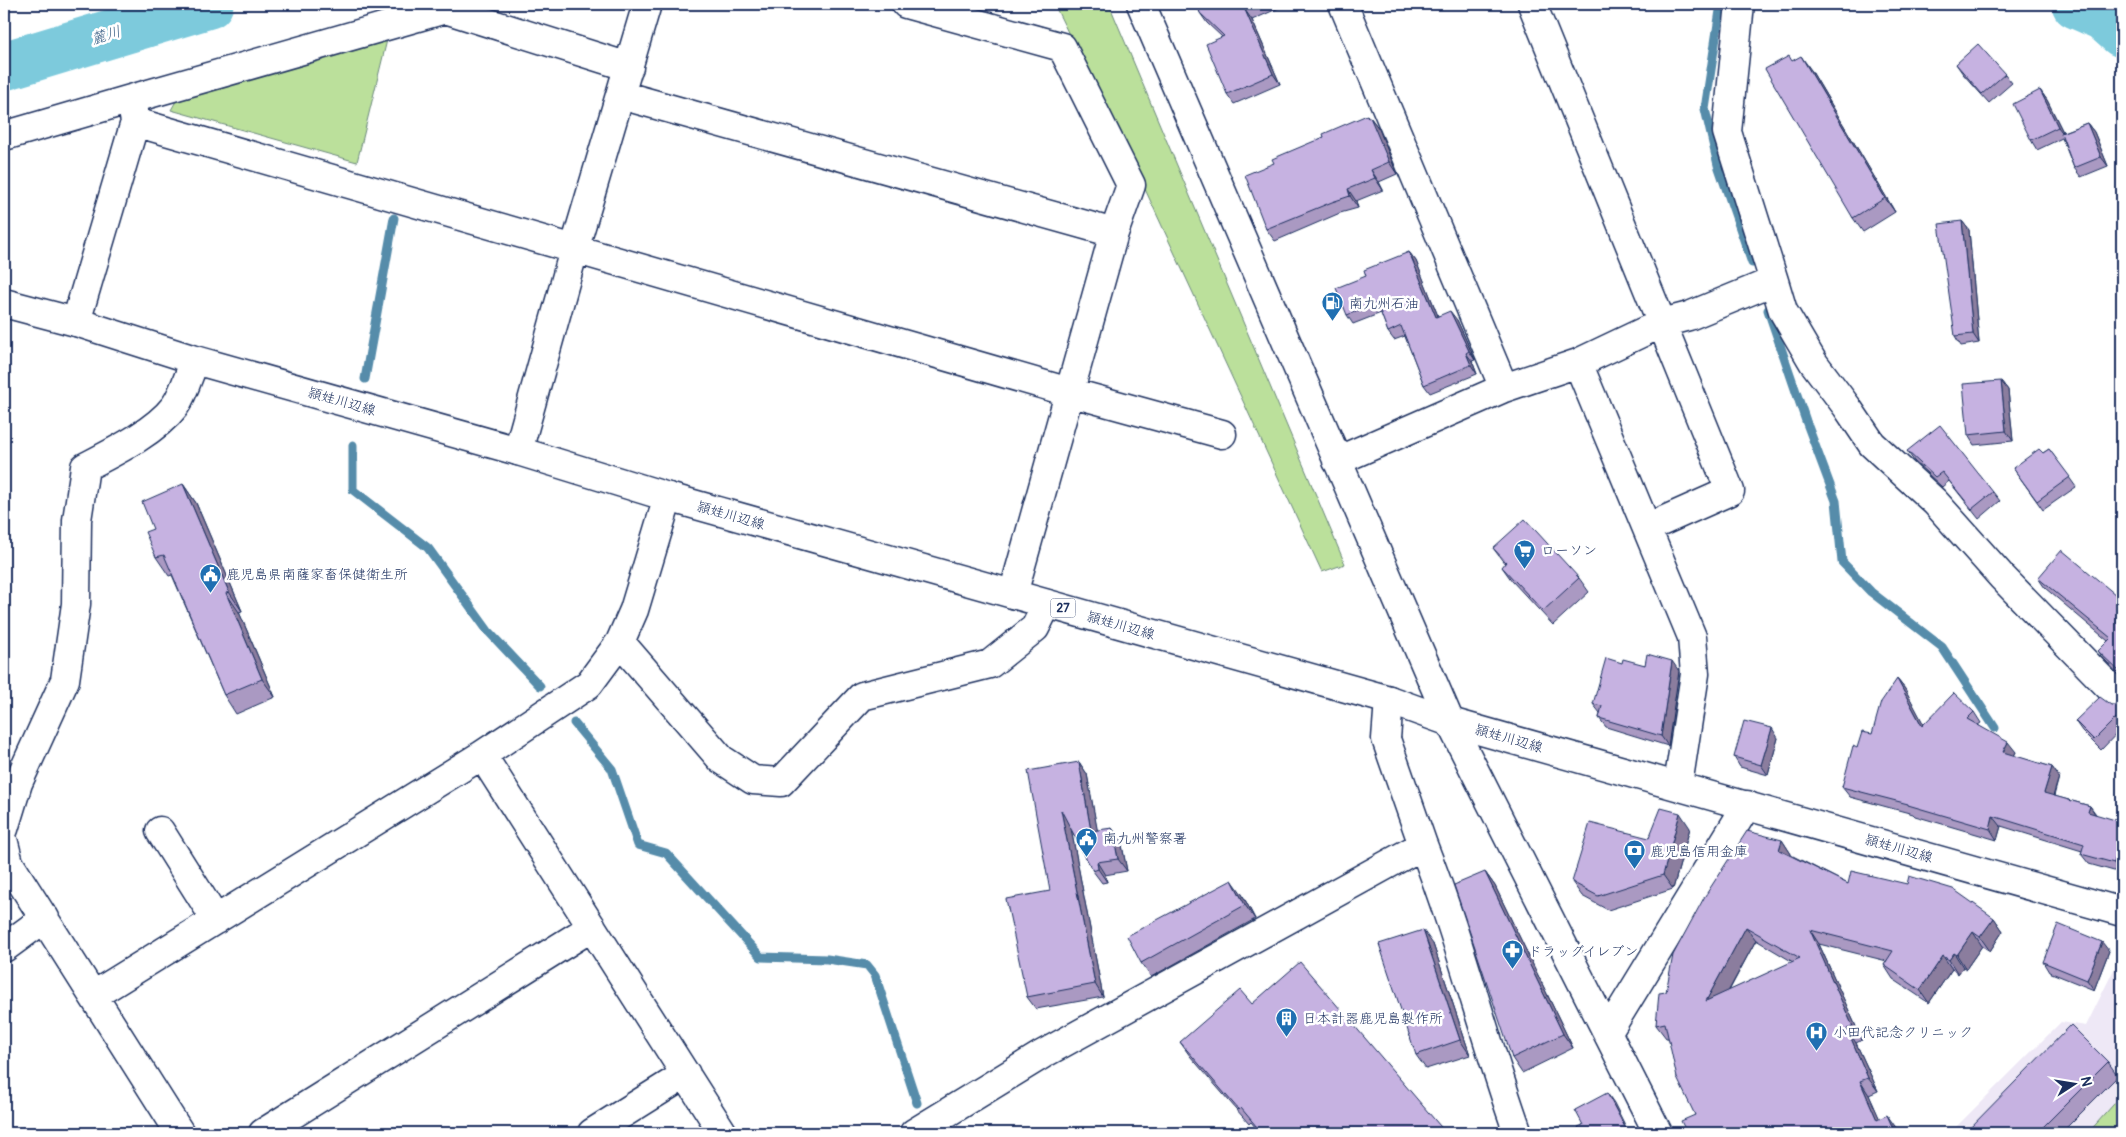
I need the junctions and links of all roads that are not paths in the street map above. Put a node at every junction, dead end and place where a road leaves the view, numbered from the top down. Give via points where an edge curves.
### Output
1 (647, 4) edge
2 (906, 4) edge
3 (1142, 4) edge
4 (1343, 4) edge
5 (1532, 4) edge
6 (1740, 4) edge
7 (454, 6) edge
8 (629, 67) junction
9 (621, 95) junction
10 (133, 110) junction
11 (4, 136) edge
12 (1114, 233) junction
13 (574, 250) junction
14 (1774, 281) junction
15 (4, 303) edge
16 (76, 322) junction
17 (1662, 323) junction
18 (195, 360) junction
19 (1578, 363) junction
20 (1504, 388) junction
21 (1069, 392) junction
22 (1222, 434) dead end
23 (518, 450) junction
24 (1337, 461) junction
25 (668, 497) junction
26 (1647, 528) junction
27 (1013, 594) junction
28 (1048, 604) junction
29 (620, 642) junction
30 (1389, 700) junction
31 (2122, 700) edge
32 (1450, 722) junction
33 (482, 755) junction
34 (1678, 785) junction
35 (1747, 805) junction
36 (4, 829) edge
37 (160, 831) dead end
38 (4, 843) edge
39 (1423, 845) junction
40 (2122, 912) edge
41 (45, 918) junction
42 (216, 920) junction
43 (592, 927) junction
44 (4, 948) edge
45 (94, 995) junction
46 (1608, 1032) junction
47 (686, 1074) junction
48 (180, 1133) edge
49 (264, 1133) edge
50 (592, 1133) edge
51 (723, 1133) edge
52 (914, 1133) edge
53 (1518, 1133) edge
54 (1658, 1133) edge

1 - 8 street
2 - 12 street via 1062,47 1131,185
3 - 24 street
4 - 20 street
5 - 17 street
6 - 14 street via 1727,132
7 - 8 street
7 - 10 street
8 - 9 street
9 - 12 street
9 - 13 street
10 - 11 street
10 - 13 street
10 - 16 street
12 - 21 street
13 - 21 street
13 - 23 street
14 - 17 street via 1689,316
14 - 31 street via 1783,311 1813,362 1872,444 1934,502
15 - 16 street, 頴娃川辺線 / 27
16 - 18 street, 頴娃川辺線 / 27
17 - 19 street
17 - 26 street via 1730,491
18 - 23 street, 頴娃川辺線 / 27
18 - 36 street via 176,404 162,420 86,468 77,520 76,604 66,680 18,783
19 - 20 street
19 - 26 street
20 - 24 street
21 - 22 street
21 - 27 street
23 - 25 street, 頴娃川辺線 / 27
24 - 32 street
25 - 27 street, 頴娃川辺線 / 27
25 - 29 street via 634,610
26 - 34 street via 1692,637 1694,674
27 - 28 street, 頴娃川辺線 / 27
28 - 29 street via 1035,628 990,664 862,696 781,782 753,780 721,759
28 - 30 street, 頴娃川辺線 / 27
29 - 33 street via 589,684
30 - 32 street, 頴娃川辺線 / 27
30 - 39 street via 1386,739
32 - 34 street, 頴娃川辺線 / 27
32 - 46 street
33 - 42 street
33 - 43 street
34 - 35 street, 頴娃川辺線 / 27
35 - 40 street, 頴娃川辺線 / 27
35 - 46 street
37 - 42 street
38 - 41 street via 9,863
39 - 52 street via 1043,1054
39 - 53 street via 1441,891
41 - 44 street
41 - 45 street
42 - 45 street
43 - 47 street
43 - 49 street
45 - 48 street
46 - 54 street
47 - 50 street
47 - 51 street

